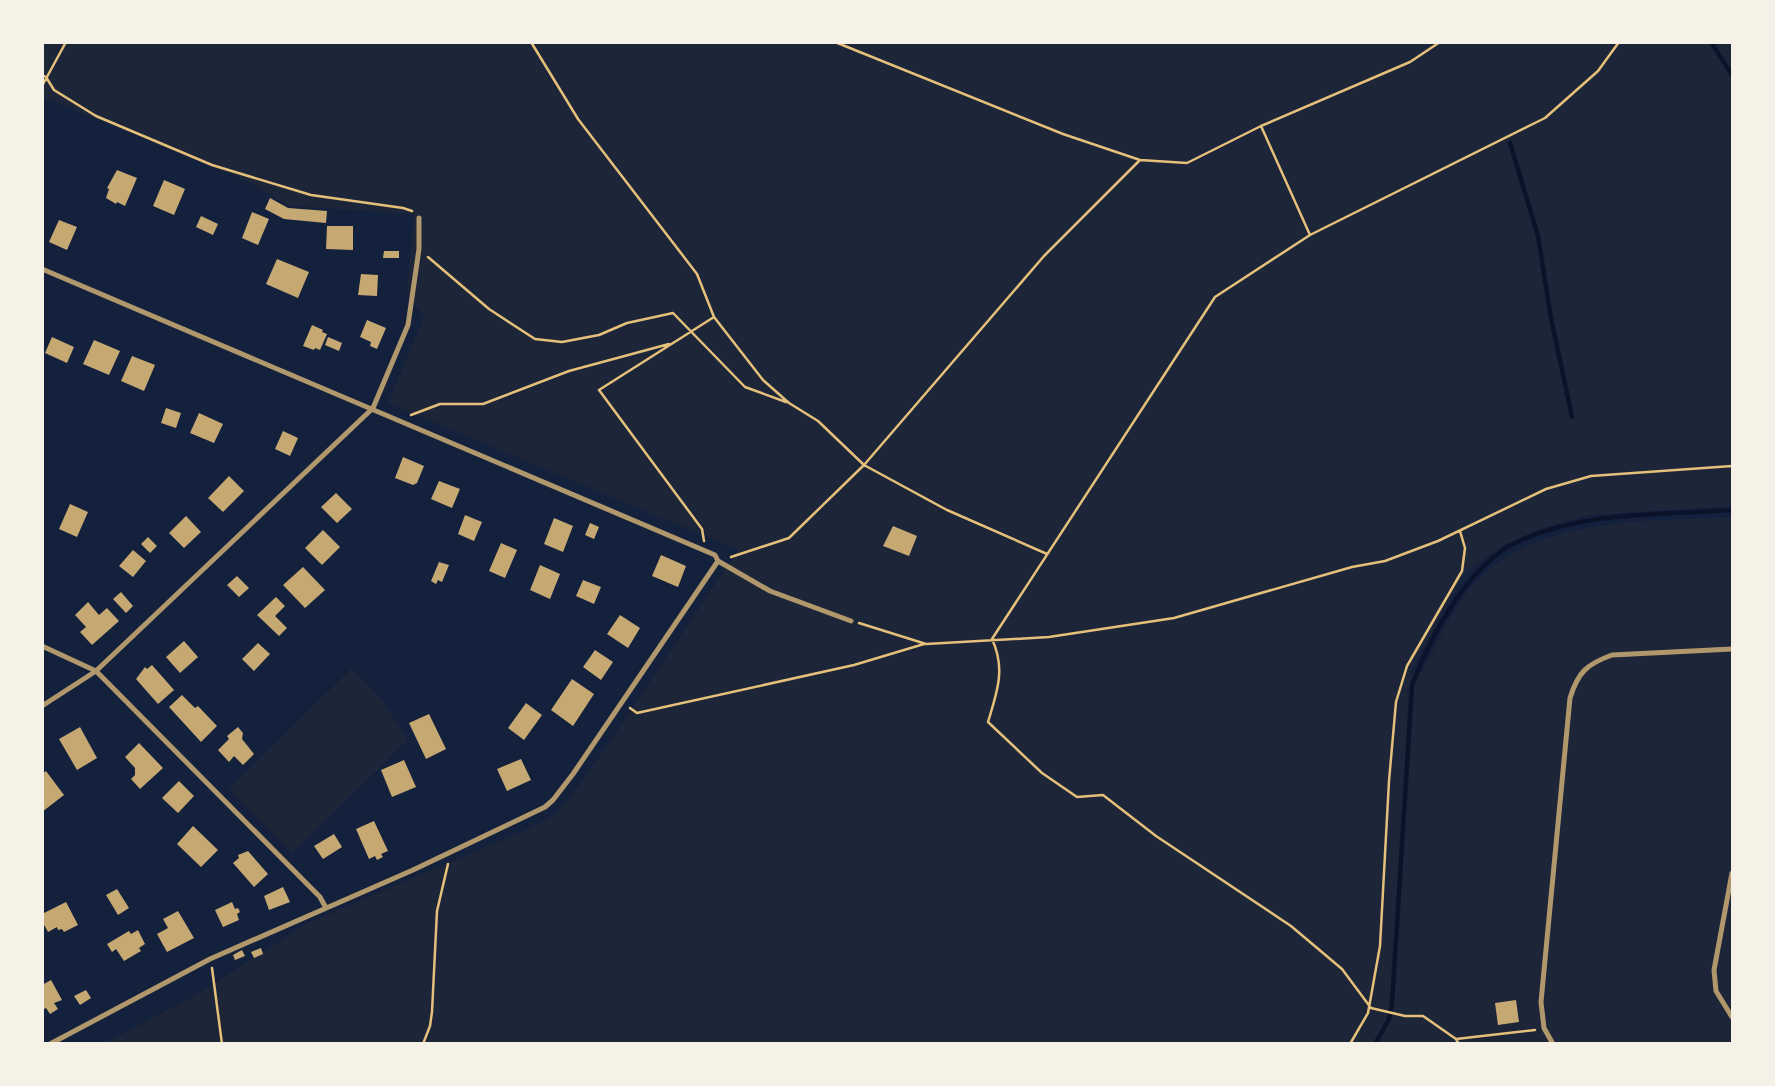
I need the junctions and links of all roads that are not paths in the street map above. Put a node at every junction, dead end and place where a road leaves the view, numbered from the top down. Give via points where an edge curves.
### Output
1 (420, 218) road end
2 (42, 269) edge
3 (373, 408) junction
4 (718, 561) junction
5 (851, 620) road end
6 (42, 646) edge
7 (1732, 648) edge
8 (96, 671) junction
9 (42, 706) edge
10 (1732, 873) edge
11 (326, 908) junction
12 (1732, 1017) edge
13 (50, 1044) edge
14 (1553, 1044) edge

1 - 3 street via 419,250 408,326
2 - 3 street
3 - 4 street via 715,555
3 - 8 street
4 - 5 street via 770,591
4 - 11 street via 553,800 451,853
6 - 8 street
7 - 14 street via 1612,655 1594,661 1580,673 1574,685 1570,698 1541,1002 1544,1028
8 - 9 street
8 - 11 street via 320,897
10 - 12 street via 1714,970 1716,991
11 - 13 street via 210,960

